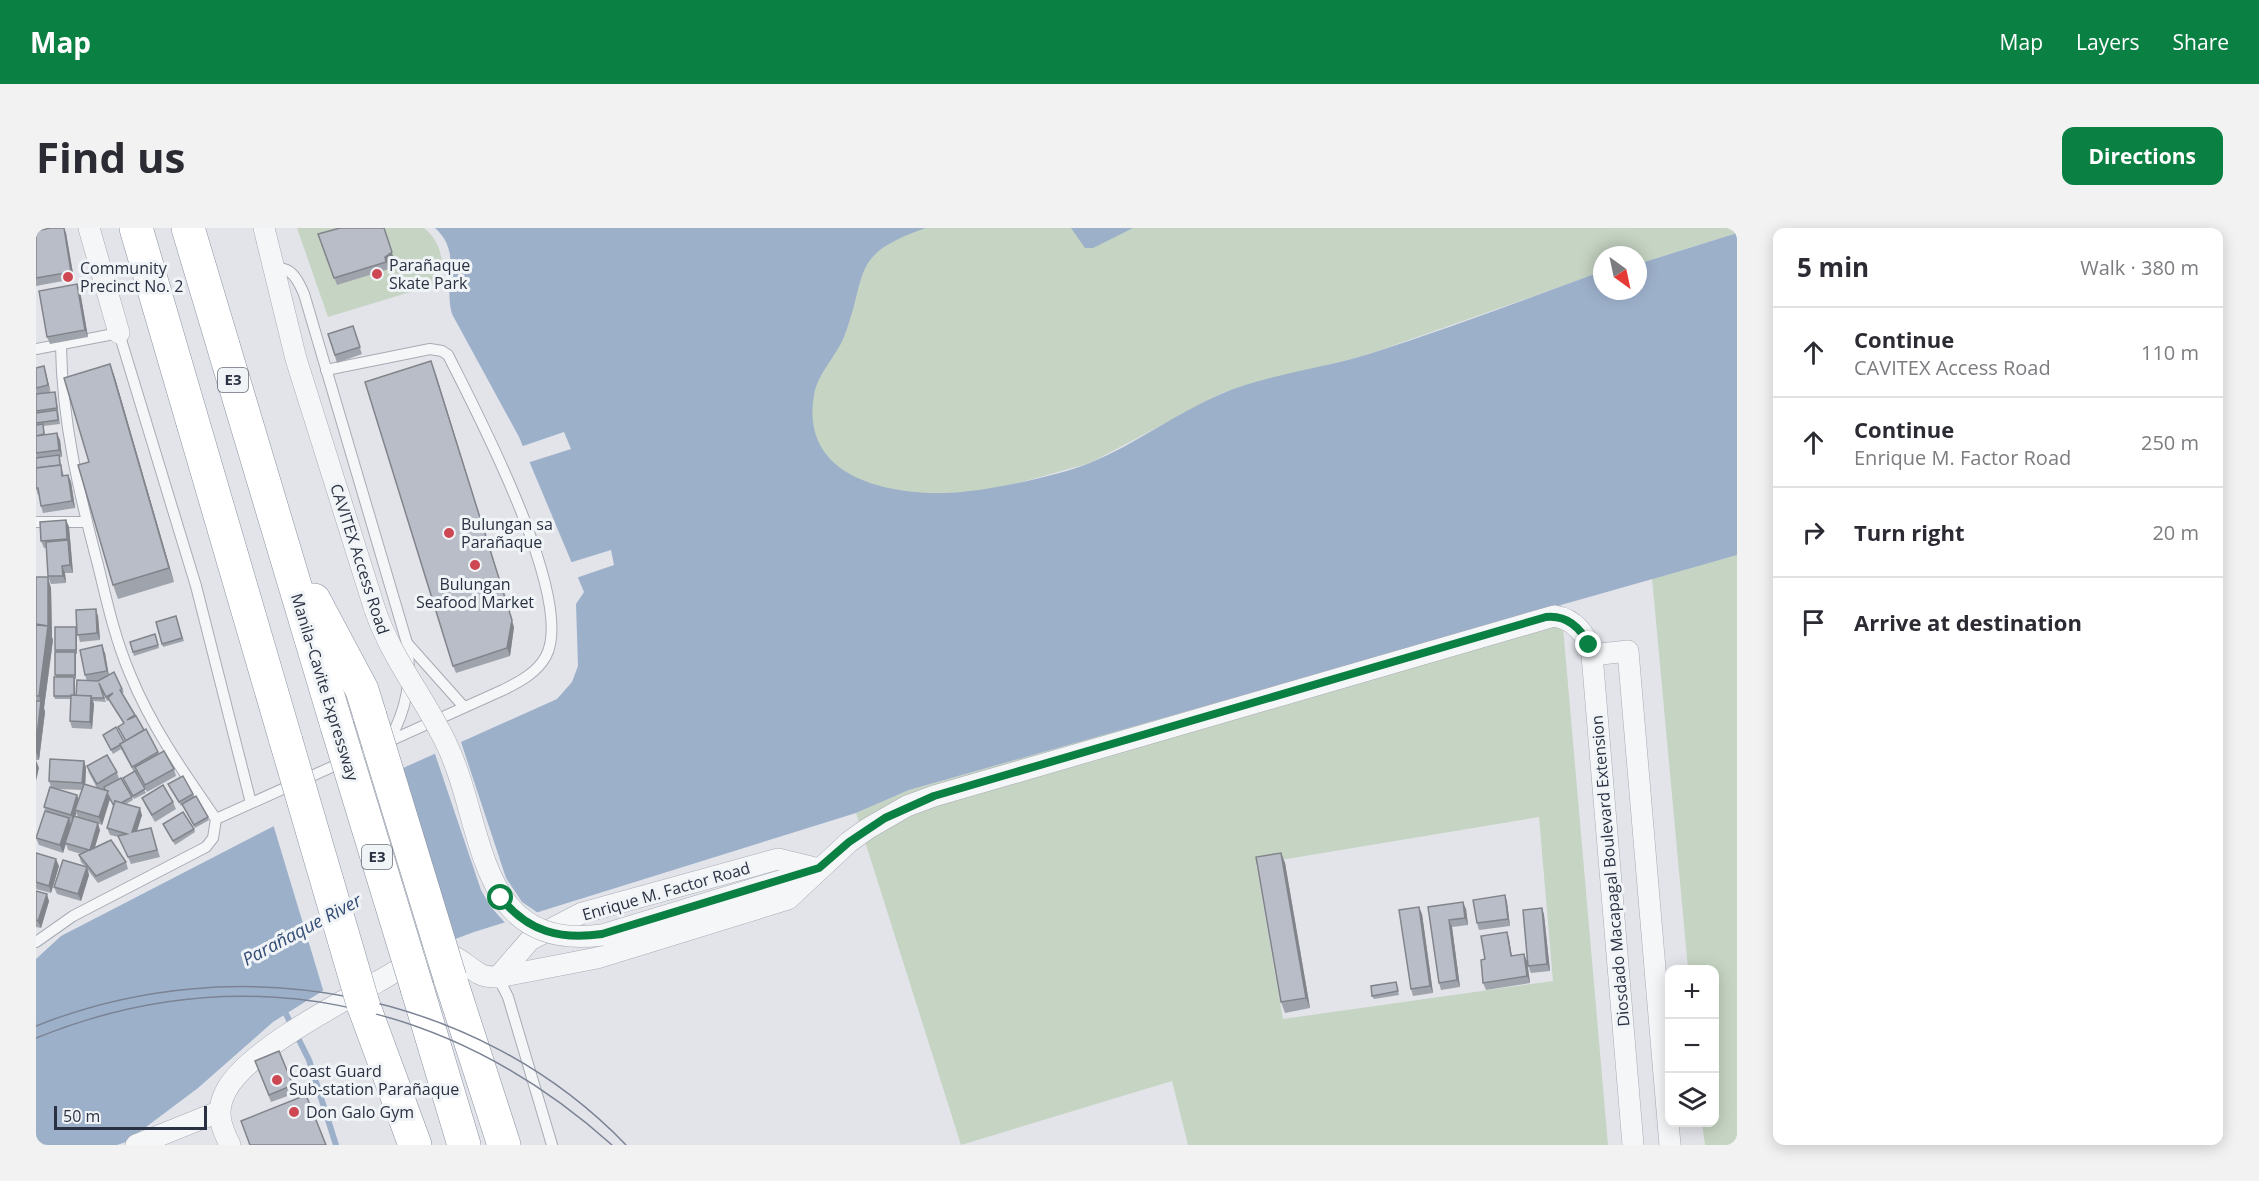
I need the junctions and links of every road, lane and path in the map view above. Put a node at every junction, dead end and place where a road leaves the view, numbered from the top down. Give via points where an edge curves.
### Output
1 (89, 228) edge
2 (136, 228) edge
3 (188, 228) edge
4 (264, 228) edge
5 (273, 269) junction
6 (119, 333) junction
7 (61, 346) junction
8 (36, 349) edge
9 (326, 370) junction
10 (36, 522) edge
11 (87, 522) junction
12 (279, 532) junction
13 (407, 643) junction
14 (1592, 655) junction
15 (465, 708) junction
16 (379, 728) junction
17 (251, 803) junction
18 (216, 819) junction
19 (819, 868) junction
20 (36, 942) edge
21 (498, 977) junction
22 (363, 1004) junction
23 (218, 1112) junction
24 (136, 1145) edge
25 (230, 1145) edge
26 (403, 1145) edge
27 (415, 1145) edge
28 (464, 1145) edge
29 (504, 1145) edge
30 (552, 1145) edge
31 (1633, 1145) edge
32 (1670, 1145) edge

1 - 6 street
2 - 22 highway, bridge
3 - 12 highway, Manila–Cavite Expressway / E3
4 - 5 street
5 - 9 lane via 289,270 300,285
5 - 19 street, CAVITEX Access Road, bridge via 375,610 392,654 453,758 486,864 501,898 523,921 551,934 602,934
6 - 7 lane
6 - 17 lane via 196,586
7 - 8 lane
7 - 11 lane via 66,419
9 - 13 lane
9 - 15 lane via 430,349 448,355 480,418 540,558 550,616 547,655 522,680
10 - 11 lane
11 - 18 lane via 114,629 130,674 169,749
12 - 16 highway
12 - 28 highway, Manila–Cavite Expressway / E3, bridge
13 - 15 lane
13 - 16 lane via 407,700 399,723
14 - 19 street, Diosdado Macapagal Boulevard Extension via 1579,629 1554,616 934,796 885,818
14 - 31 street, Diosdado Macapagal Boulevard Extension
14 - 32 street via 1628,651
15 - 16 lane
16 - 17 lane
16 - 29 highway, bridge via 450,978
17 - 18 lane
18 - 20 lane via 213,838 206,847 73,916
19 - 21 street via 788,899 597,958
19 - 21 street, Enrique M. Factor Road via 778,859 582,913 530,940
21 - 23 street via 481,975 454,956 440,953 417,960 308,1021 270,1048 227,1089
21 - 30 lane via 508,998
22 - 26 highway
22 - 27 highway
23 - 24 street
23 - 25 street

